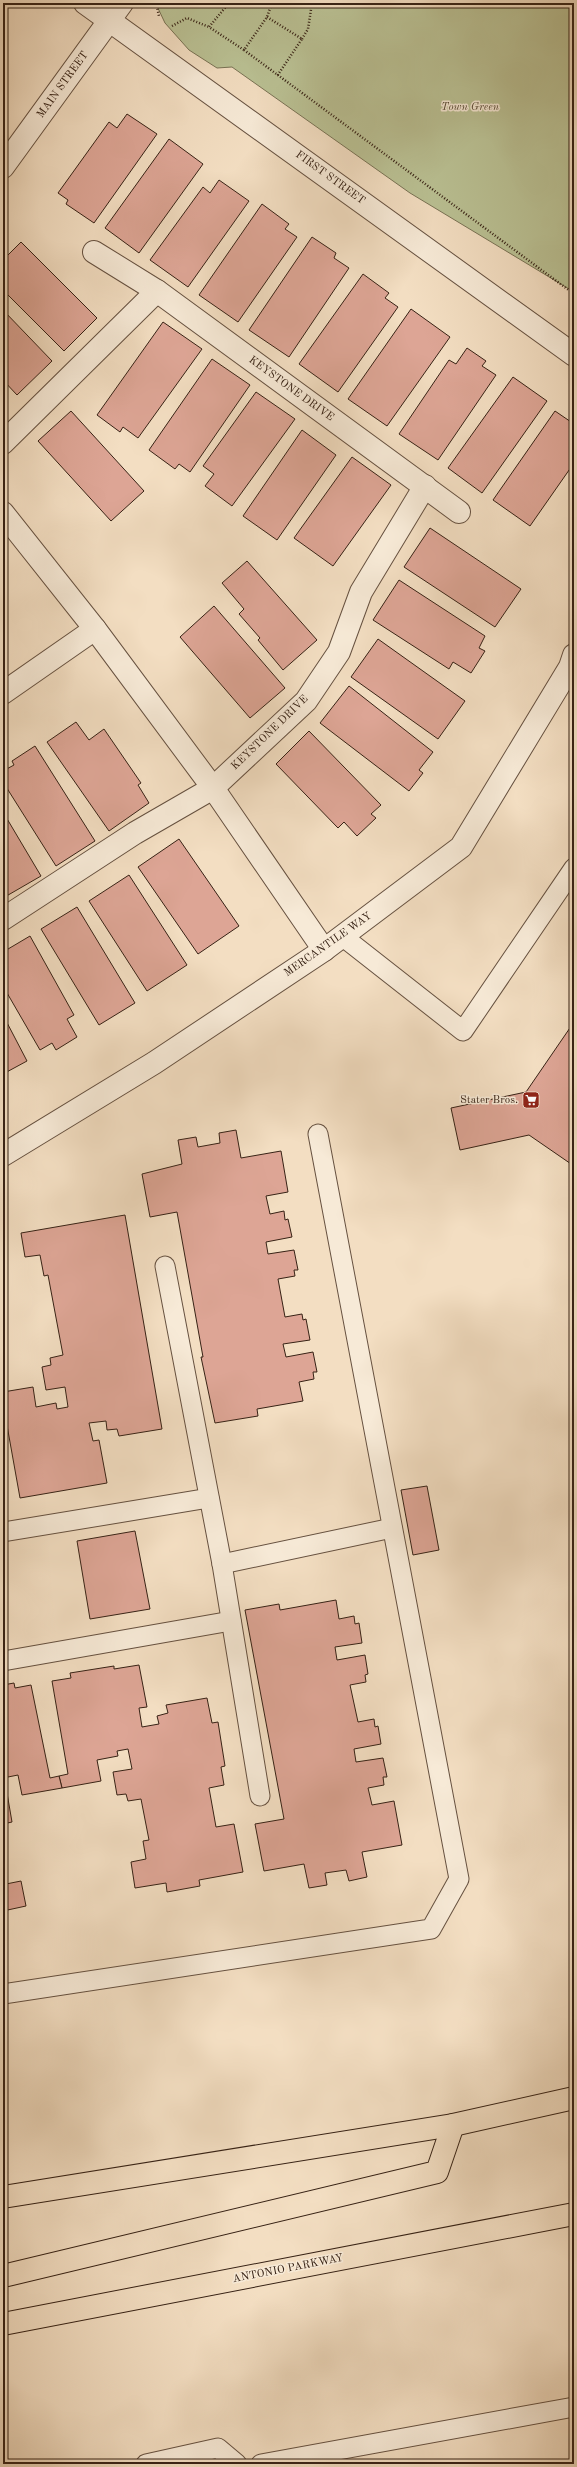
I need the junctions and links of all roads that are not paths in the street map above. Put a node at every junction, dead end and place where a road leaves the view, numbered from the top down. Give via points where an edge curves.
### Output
1 (84, 3) edge
2 (116, 11) edge
3 (3, 166) edge
4 (94, 252) dead end
5 (157, 291) junction
6 (574, 355) edge
7 (3, 443) edge
8 (425, 486) junction
9 (459, 512) dead end
10 (3, 513) edge
11 (95, 629) junction
12 (574, 655) edge
13 (3, 693) edge
14 (213, 788) junction
15 (574, 868) edge
16 (3, 919) edge
17 (342, 936) junction
18 (324, 950) junction
19 (318, 1134) dead end
20 (3, 1155) edge
21 (165, 1266) dead end
22 (209, 1498) junction
23 (392, 1528) junction
24 (3, 1532) edge
25 (222, 1564) junction
26 (231, 1621) junction
27 (3, 1661) edge
28 (260, 1796) dead end
29 (3, 1994) edge
30 (574, 2098) edge
31 (453, 2125) junction
32 (3, 2197) edge
33 (574, 2214) edge
34 (3, 2276) edge
35 (3, 2324) edge
36 (574, 2407) edge
37 (146, 2464) edge
38 (237, 2464) edge
39 (261, 2464) edge

1 - 2 street, FIRST STREET
2 - 3 street, MAIN STREET
2 - 6 street, FIRST STREET
4 - 5 street, KEYSTONE DRIVE
5 - 7 street
5 - 8 street, KEYSTONE DRIVE
8 - 9 street, KEYSTONE DRIVE
8 - 14 street, KEYSTONE DRIVE via 361,592 339,652 306,701
10 - 11 street
11 - 13 street
11 - 14 street
12 - 17 street, MERCANTILE WAY via 570,667 461,847
14 - 16 street, KEYSTONE DRIVE via 135,833
14 - 18 street
15 - 17 lane via 463,1031
17 - 18 street, MERCANTILE WAY
18 - 20 street, MERCANTILE WAY via 154,1063
19 - 23 lane
21 - 22 lane
22 - 24 lane
22 - 25 lane
23 - 25 lane
23 - 29 lane via 459,1879 431,1929
25 - 26 lane
26 - 27 lane
26 - 28 lane
30 - 31 main road
31 - 32 main road
31 - 34 main road via 437,2172
33 - 35 main road, ANTONIO PARKWAY
36 - 39 lane
37 - 38 lane via 218,2448

